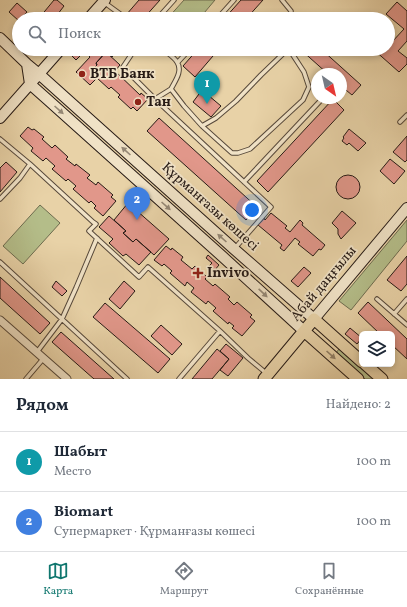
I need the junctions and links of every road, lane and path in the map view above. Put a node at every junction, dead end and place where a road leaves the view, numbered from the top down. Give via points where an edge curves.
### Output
1 (174, 0) edge
2 (234, 0) edge
3 (282, 0) edge
4 (104, 1) edge
5 (94, 12) edge
6 (117, 12) edge
7 (163, 12) edge
8 (223, 12) edge
9 (291, 12) edge
10 (0, 38) edge
11 (12, 50) edge
12 (19, 56) edge
13 (55, 56) edge
14 (130, 56) edge
15 (171, 56) edge
16 (184, 56) edge
17 (281, 56) edge
18 (293, 56) edge
19 (178, 62) junction
20 (27, 64) junction
21 (40, 74) junction
22 (30, 84) junction
23 (171, 89) junction
24 (155, 98) junction
25 (317, 104) edge
26 (407, 114) edge
27 (0, 118) edge
28 (400, 122) dead end
29 (202, 126) junction
30 (0, 138) edge
31 (30, 164) junction
32 (244, 182) junction
33 (0, 199) edge
34 (407, 208) edge
35 (97, 238) junction
36 (234, 249) junction
37 (0, 262) edge
38 (377, 299) dead end
39 (407, 299) edge
40 (394, 314) junction
41 (62, 319) junction
42 (314, 319) junction
43 (0, 320) edge
44 (407, 325) edge
45 (220, 331) junction
46 (304, 331) junction
47 (37, 352) junction
48 (44, 358) junction
49 (359, 359) edge
50 (368, 367) edge
51 (266, 377) edge
52 (354, 378) edge
53 (26, 379) edge
54 (67, 379) edge
55 (127, 379) edge
56 (179, 379) edge
57 (382, 379) edge

1 - 7 lane
2 - 8 lane
3 - 9 lane
4 - 5 street
4 - 6 lane
10 - 11 street, Құрманғазы көшесі
12 - 20 street, Құрманғазы көшесі
13 - 21 street
14 - 24 lane via 123,67
15 - 19 lane
16 - 19 lane
17 - 29 lane via 236,101
18 - 29 lane via 304,72 309,87 303,100 250,149 232,153
19 - 23 lane via 177,78
20 - 21 street, Құрманғазы көшесі
20 - 22 street
21 - 22 street
36 -> 21 street, Құрманғазы көшесі
22 - 27 street
22 -> 46 street
23 - 24 lane
23 - 29 lane
24 - 32 lane
25 - 32 lane
26 - 28 lane
30 - 31 lane
31 - 33 lane
31 - 35 lane via 96,224 89,231
32 - 36 lane via 271,207
34 - 42 street, Абай даңғылы
35 - 41 lane
35 - 45 lane via 140,277 148,267
36 - 42 street, Құрманғазы көшесі
37 - 41 lane
38 - 40 lane
39 - 40 lane
40 - 44 lane
41 - 47 lane
41 - 55 lane
42 - 46 main road, Абай даңғылы
42 - 49 main road, Құрманғазы көшесі
43 - 47 street
45 - 51 lane
45 - 56 lane
46 - 51 main road, Абай даңғылы
46 -> 52 main road
47 - 48 street
48 - 53 lane
48 - 54 street
50 - 57 main road

